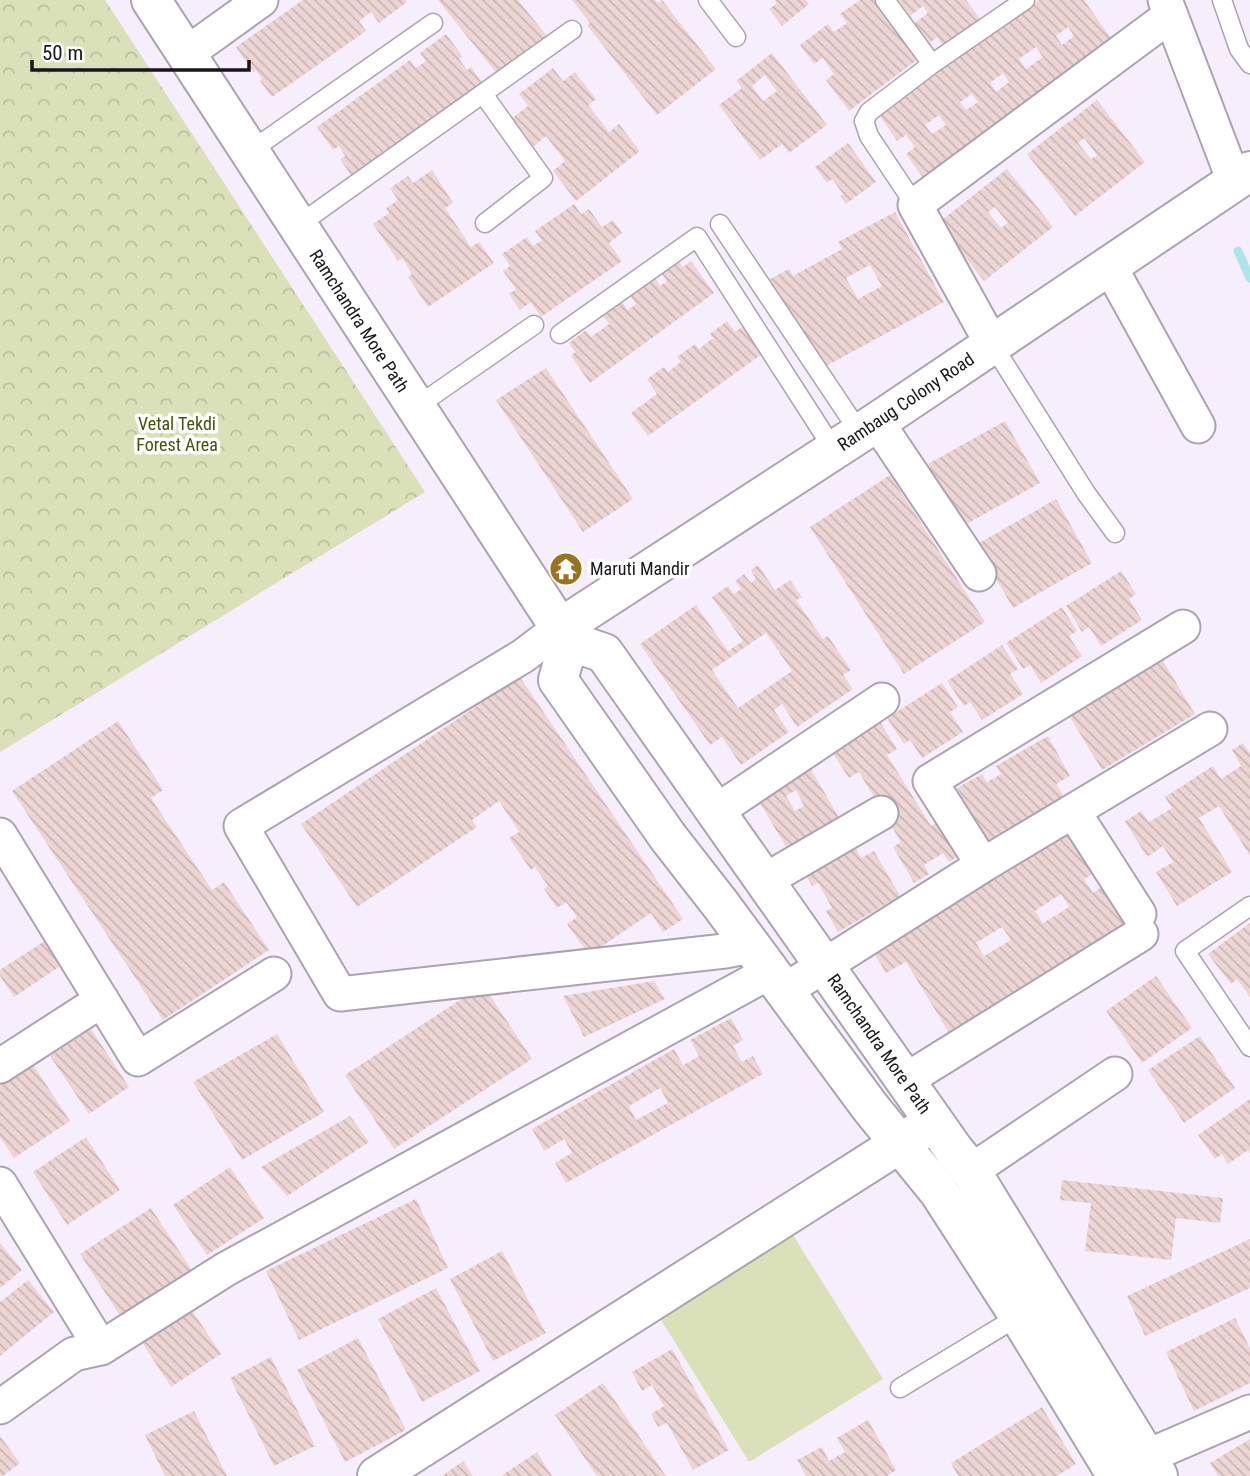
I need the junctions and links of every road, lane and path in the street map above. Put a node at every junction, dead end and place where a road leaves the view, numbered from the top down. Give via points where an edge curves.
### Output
1 (150, 0) edge
2 (261, 0) edge
3 (708, 0) edge
4 (885, 0) edge
5 (1025, 0) edge
6 (1222, 0) edge
7 (1168, 7) edge
8 (433, 23) dead end
9 (572, 30) dead end
10 (736, 37) dead end
11 (186, 54) junction
12 (932, 64) junction
13 (1250, 64) edge
14 (483, 94) junction
15 (249, 152) junction
16 (1242, 176) edge
17 (915, 205) junction
18 (485, 223) dead end
19 (720, 224) dead end
20 (298, 226) junction
21 (1109, 265) junction
22 (534, 325) dead end
23 (560, 334) dead end
24 (992, 344) junction
25 (416, 407) junction
26 (1198, 426) dead end
27 (857, 435) junction
28 (1115, 533) dead end
29 (979, 574) dead end
30 (1183, 627) dead end
31 (564, 635) junction
32 (882, 700) dead end
33 (1210, 729) dead end
34 (1073, 811) junction
35 (715, 812) junction
36 (881, 813) dead end
37 (0, 835) edge
38 (983, 865) junction
39 (764, 881) junction
40 (1250, 906) edge
41 (824, 965) junction
42 (769, 969) junction
43 (274, 974) dead end
44 (102, 1000) junction
45 (1250, 1047) edge
46 (0, 1066) edge
47 (1115, 1074) dead end
48 (906, 1080) junction
49 (934, 1121) junction
50 (900, 1144) junction
51 (971, 1171) junction
52 (0, 1184) edge
53 (1019, 1316) junction
54 (101, 1348) junction
55 (900, 1388) dead end
56 (0, 1407) edge
57 (1250, 1412) edge
58 (1138, 1471) edge
59 (377, 1476) edge

1 - 11 street, Ramchandra More Path
2 - 11 street
3 - 10 lane
4 - 12 lane
5 - 12 lane
6 - 13 lane via 1239,49
7 - 16 street
7 - 17 street
8 - 15 lane
9 - 14 lane
11 - 15 street, Ramchandra More Path
12 - 17 lane via 869,112 864,121 869,136
14 - 18 lane via 543,178
14 - 20 lane
15 - 20 street, Ramchandra More Path
16 - 21 street, Rambaug Colony Road
17 - 24 street
19 - 27 lane
20 - 25 street, Ramchandra More Path
21 - 24 street, Rambaug Colony Road
21 - 26 street
22 - 25 lane
23 - 27 lane via 697,237
24 - 27 street, Rambaug Colony Road
24 - 28 lane
25 - 31 street, Ramchandra More Path
27 - 29 street
27 - 31 street, Rambaug Colony Road
30 - 38 street via 930,781
31 - 35 street, Ramchandra More Path via 604,653
31 - 42 street via 558,680 668,837
31 - 42 street via 241,826 340,995 725,951
32 - 35 street
33 - 34 street
34 - 38 street
34 - 48 street via 1140,924
35 - 39 street, Ramchandra More Path
36 - 39 street
37 - 44 street
38 - 41 street
39 - 41 street, Ramchandra More Path
40 - 45 lane via 1185,951
41 - 42 street
41 - 48 street, Ramchandra More Path
42 - 50 street
42 - 54 street via 226,1269
43 - 44 street via 138,1059
44 - 46 street
47 - 51 street
48 - 49 street, Ramchandra More Path
49 - 50 street
49 - 51 street, Ramchandra More Path
50 - 53 street via 939,1192
50 - 59 street
51 - 58 street, Ramchandra More Path
52 - 54 street
53 - 55 lane
53 - 58 street
54 - 56 street via 74,1354
57 - 58 street

